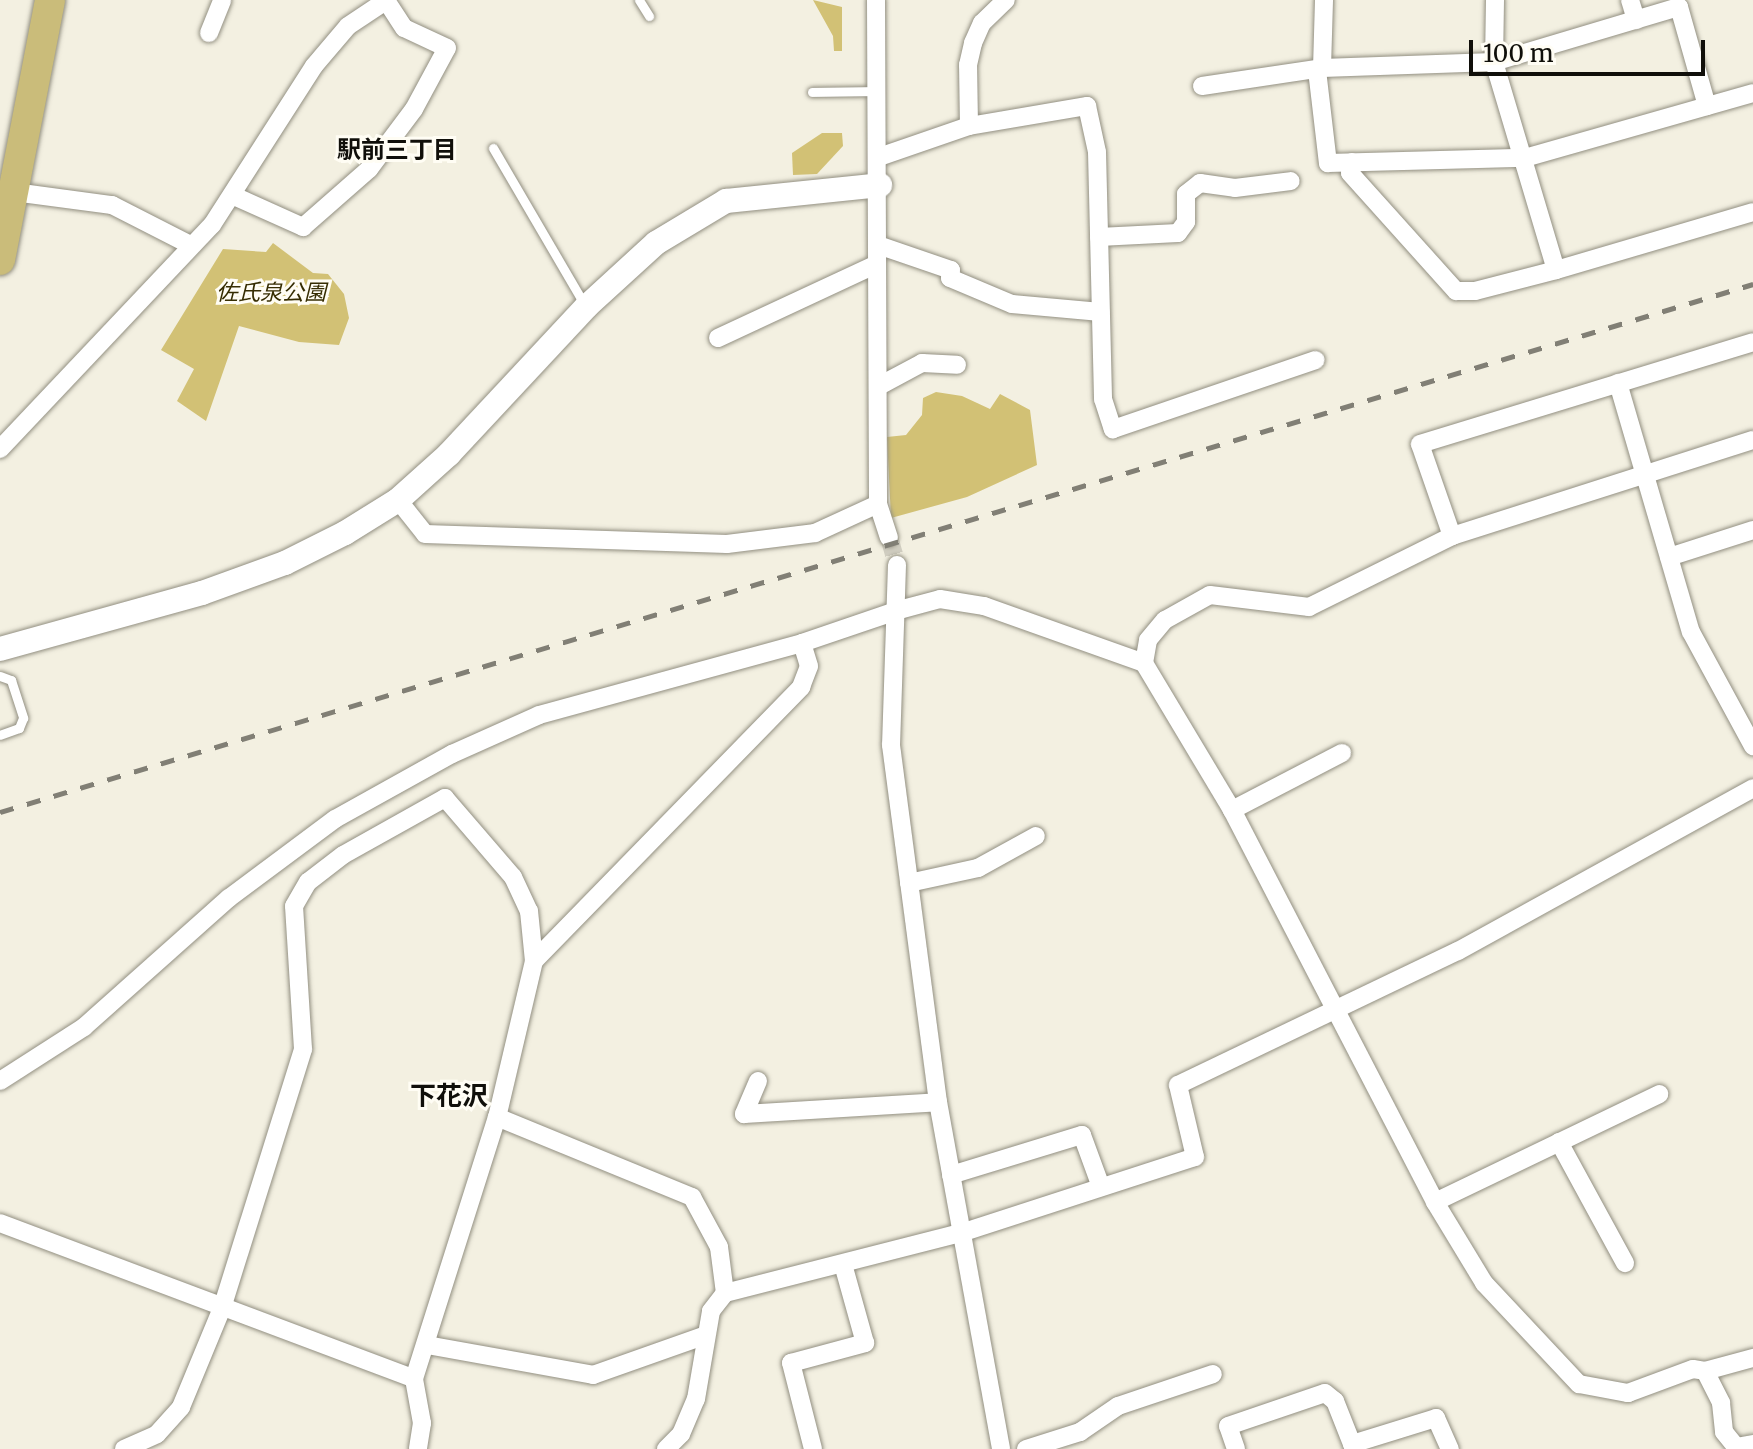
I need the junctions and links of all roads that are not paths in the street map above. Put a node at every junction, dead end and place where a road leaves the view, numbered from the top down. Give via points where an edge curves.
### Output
1 (50, 0) edge
2 (222, 0) edge
3 (639, 0) edge
4 (876, 0) edge
5 (1006, 0) edge
6 (1324, 0) edge
7 (1495, 0) edge
8 (1630, 0) edge
9 (381, 1) edge
10 (649, 16) dead end
11 (1636, 20) junction
12 (209, 33) dead end
13 (1494, 62) junction
14 (1319, 69) junction
15 (1202, 86) dead end
16 (878, 91) junction
17 (812, 92) dead end
18 (1753, 93) edge
19 (1707, 106) junction
20 (969, 126) junction
21 (493, 148) dead end
22 (879, 157) junction
23 (1525, 158) junction
24 (1352, 162) junction
25 (1291, 181) dead end
26 (880, 185) junction
27 (14, 192) junction
28 (234, 196) junction
29 (1753, 212) edge
30 (4, 222) edge
31 (1099, 237) junction
32 (190, 245) junction
33 (878, 245) junction
34 (0, 260) edge
35 (877, 264) junction
36 (1556, 270) junction
37 (586, 307) junction
38 (1101, 312) junction
39 (718, 338) dead end
40 (1753, 342) edge
41 (1316, 360) dead end
42 (957, 365) dead end
43 (1618, 383) junction
44 (879, 386) junction
45 (1753, 440) edge
46 (0, 449) edge
47 (1644, 474) junction
48 (398, 500) junction
49 (878, 504) junction
50 (1753, 530) edge
51 (1452, 536) junction
52 (889, 537) tunnel mouth
53 (1669, 557) junction
54 (897, 565) tunnel mouth
55 (899, 610) junction
56 (802, 643) junction
57 (0, 649) edge
58 (1144, 663) junction
59 (0, 676) edge
60 (0, 735) edge
61 (1753, 746) edge
62 (1342, 753) dead end
63 (1753, 788) edge
64 (1232, 810) junction
65 (1036, 836) dead end
66 (909, 883) junction
67 (534, 961) junction
68 (1341, 1011) junction
69 (0, 1081) edge
70 (758, 1081) dead end
71 (1659, 1094) dead end
72 (938, 1102) junction
73 (497, 1117) junction
74 (1559, 1142) junction
75 (951, 1175) junction
76 (1101, 1187) junction
77 (1435, 1202) junction
78 (0, 1223) edge
79 (961, 1233) junction
80 (1625, 1263) dead end
81 (843, 1264) junction
82 (725, 1293) junction
83 (222, 1308) junction
84 (706, 1335) junction
85 (427, 1345) junction
86 (1753, 1358) edge
87 (1705, 1371) junction
88 (1213, 1374) dead end
89 (414, 1379) junction
90 (1753, 1444) edge
91 (1353, 1446) edge
92 (124, 1449) edge
93 (418, 1449) edge
94 (666, 1449) edge
95 (813, 1449) edge
96 (1001, 1449) edge
97 (1026, 1449) edge
98 (1236, 1449) edge
99 (1450, 1449) edge

1 - 27 main road
2 - 12 street
3 - 10 lane
4 - 16 street
5 - 20 street via 982,23 973,43
6 - 14 street
7 - 13 street
8 - 11 street
9 - 28 street via 348,26 314,66
9 - 28 street via 404,28 447,48 414,109 369,169 303,227
11 - 13 street
11 - 19 street via 1679,7
13 - 14 street
13 - 23 street
14 - 15 street
14 - 24 street via 1328,163
16 - 17 lane
16 - 22 street
18 - 19 street
19 - 23 street
20 - 22 street
20 - 31 street via 1087,106 1097,152
21 - 37 lane
22 - 26 street
23 - 24 street
23 - 36 street
24 - 36 street via 1350,173 1456,291
25 - 31 street via 1235,188 1200,183 1186,194 1186,222 1178,233
26 - 33 street
26 - 37 street via 726,201 656,243
27 - 30 main road
27 - 32 street via 112,205
28 - 32 street
29 - 36 street
30 - 34 main road
31 - 38 street
32 - 46 street
33 - 35 street
33 - 38 street via 951,270 950,278 1012,304
35 - 39 street
35 - 44 street
37 - 48 street via 449,454
38 - 41 street via 1103,399 1113,429
40 - 43 street
42 - 44 street via 922,363
43 - 47 street
43 - 51 street via 1420,444
44 - 49 street
45 - 47 street
47 - 51 street
47 - 53 street
48 - 49 street via 425,534 727,544 815,533
48 - 57 street via 285,563 202,593
49 - 52 street
50 - 53 street
51 - 58 street via 1309,607 1210,595 1165,620 1148,640
53 - 61 street via 1691,632
54 - 55 street
55 - 56 street
55 - 58 street via 940,599 984,606
55 - 66 street via 891,745
56 - 67 street via 809,666 801,687
56 - 69 street via 539,715 452,754 335,819 229,898 84,1027
58 - 64 street
59 - 60 lane via 11,680 23,718 19,728
62 - 64 street
63 - 68 street via 1554,901
64 - 68 street
65 - 66 street via 978,868
66 - 72 street
67 - 73 street
67 - 83 street via 529,911 513,877 445,798 343,855 308,882 294,906 303,1049
68 - 76 street via 1178,1085 1195,1157
68 - 77 street
70 - 72 street via 744,1114
71 - 74 street
72 - 75 street
73 - 82 street via 692,1197 719,1247
73 - 85 street
74 - 77 street
74 - 80 street
75 - 76 street via 1082,1135
75 - 79 street
76 - 79 street
77 - 87 street via 1484,1283 1579,1384 1628,1393 1693,1369
78 - 83 street
79 - 81 street
79 - 96 street
81 - 82 street
81 - 95 street via 865,1343 791,1363
82 - 84 street via 711,1311
83 - 89 street
83 - 92 street via 181,1407 157,1434
84 - 85 street via 593,1375
84 - 94 street via 696,1399 681,1434
85 - 89 street
86 - 87 street
87 - 90 street via 1721,1403 1724,1432 1736,1447
88 - 97 street via 1118,1406 1080,1432
89 - 93 street via 422,1423
91 - 98 street via 1335,1401 1325,1393 1228,1426
91 - 99 street via 1436,1418

